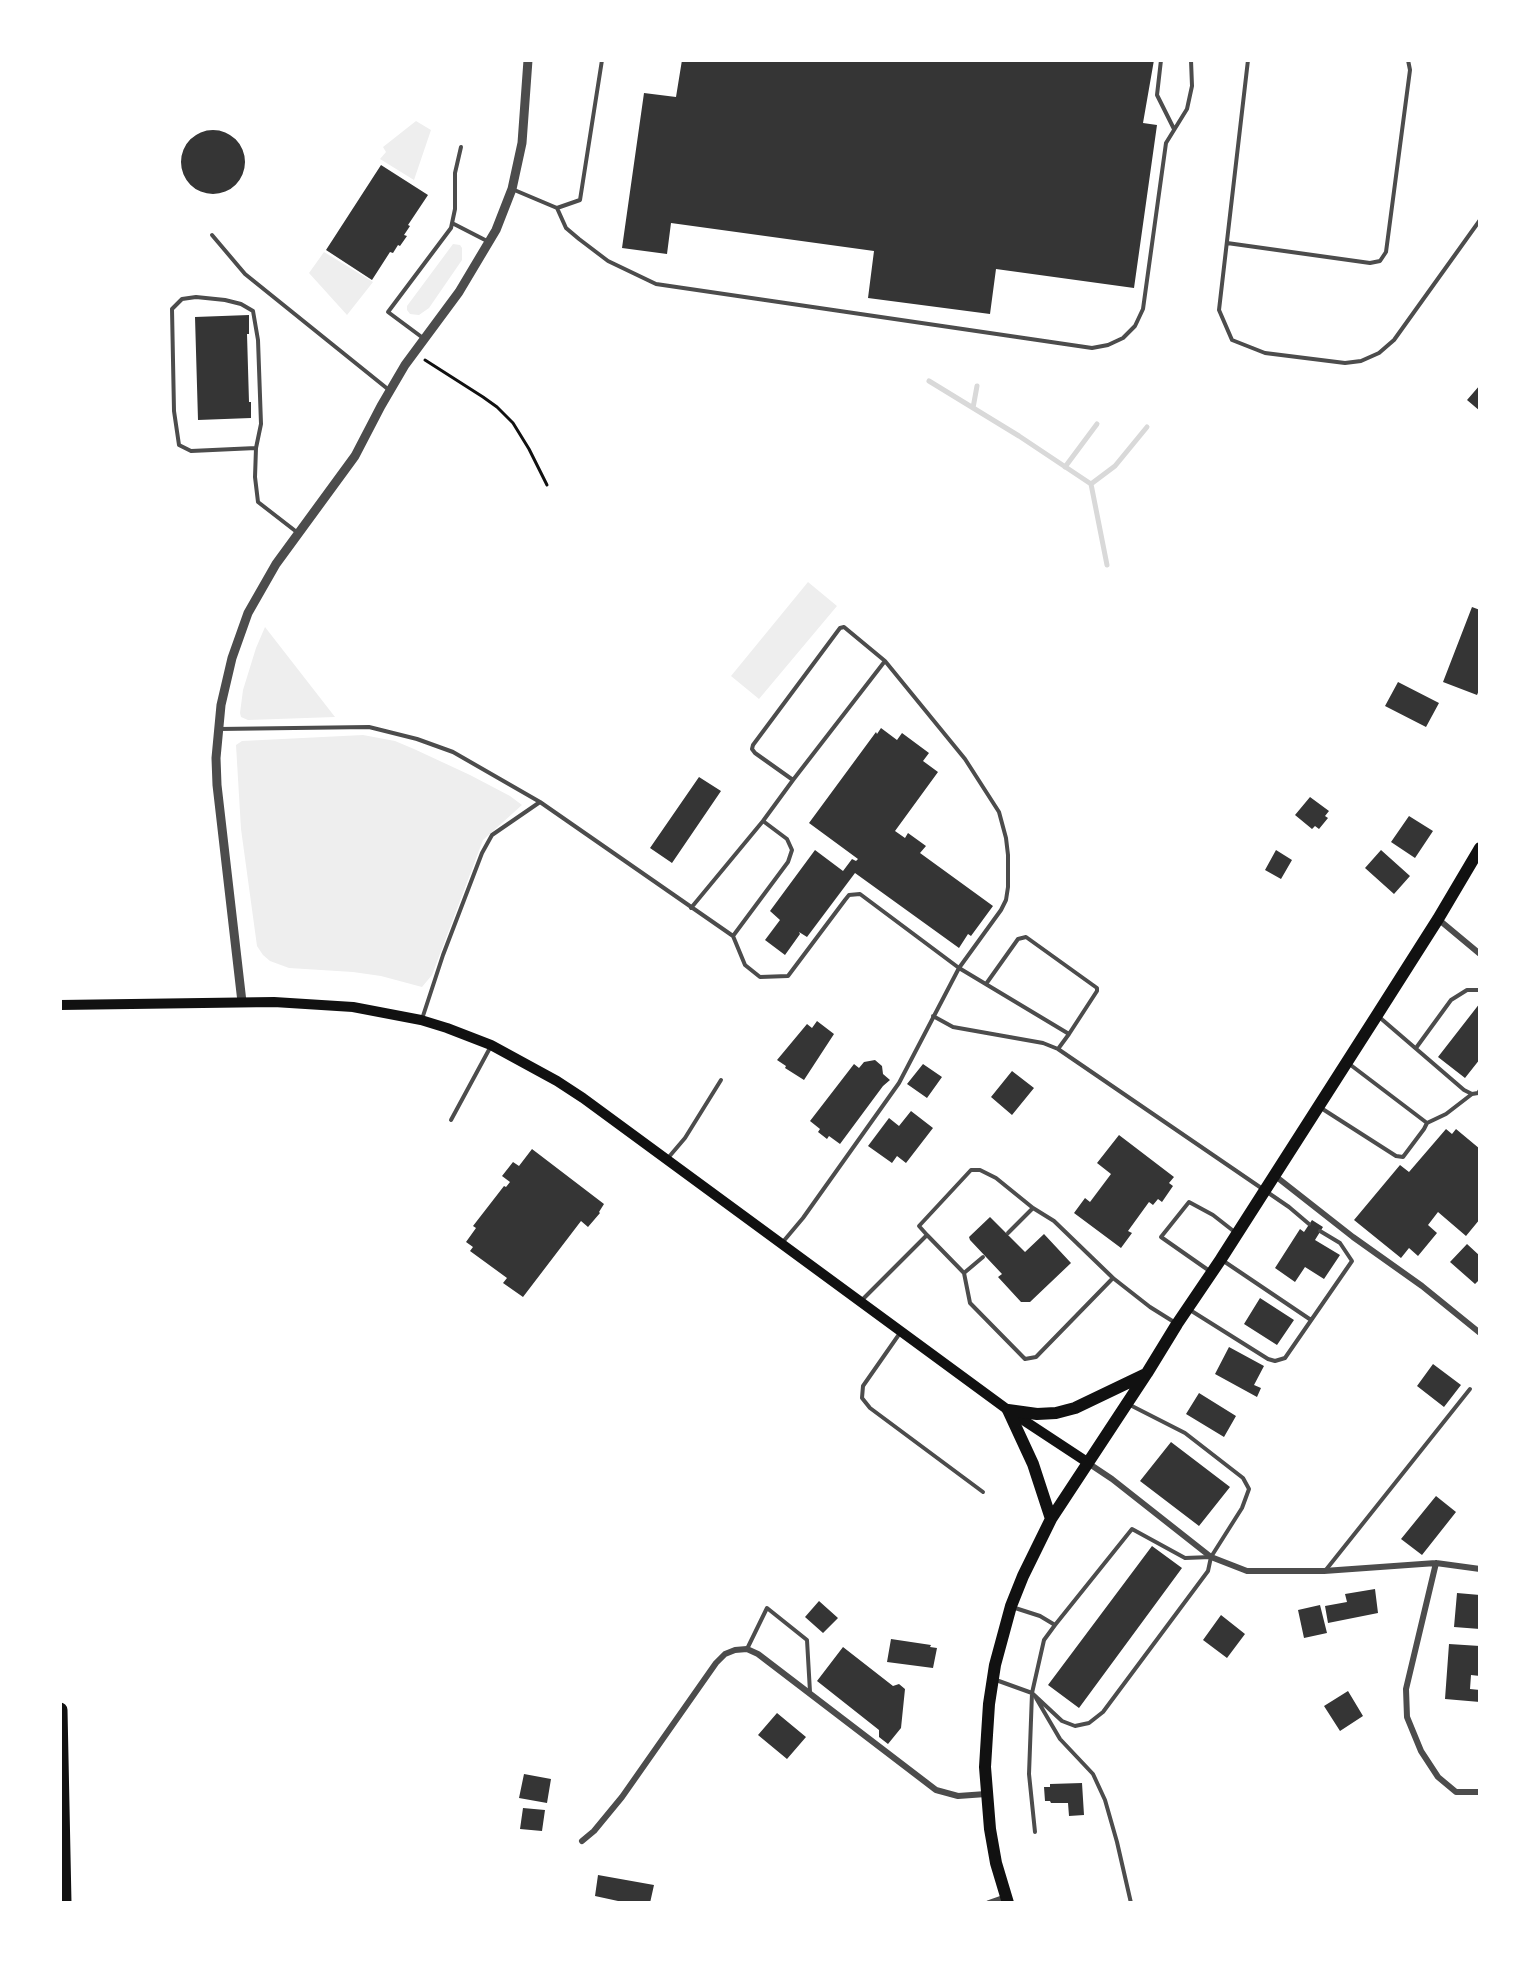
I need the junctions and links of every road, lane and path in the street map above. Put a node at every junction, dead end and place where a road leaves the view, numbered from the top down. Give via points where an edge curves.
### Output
1 (528, 60) edge
2 (602, 60) edge
3 (1161, 60) edge
4 (1191, 60) edge
5 (1248, 60) edge
6 (1408, 60) edge
7 (1175, 130) junction
8 (461, 147) dead end
9 (512, 189) junction
10 (557, 208) junction
11 (1480, 220) edge
12 (452, 223) junction
13 (212, 235) dead end
14 (490, 242) junction
15 (1227, 243) junction
16 (424, 339) junction
17 (413, 352) junction
18 (390, 390) junction
19 (256, 448) junction
20 (547, 485) dead end
21 (298, 534) junction
22 (885, 660) junction
23 (218, 729) junction
24 (793, 780) junction
25 (540, 802) junction
26 (763, 821) junction
27 (1480, 848) edge
28 (691, 908) junction
29 (1438, 919) junction
30 (733, 936) junction
31 (1480, 954) edge
32 (959, 968) junction
33 (986, 984) junction
34 (1480, 990) edge
35 (242, 1002) junction
36 (60, 1005) edge
37 (1377, 1015) junction
38 (933, 1016) junction
39 (421, 1020) junction
40 (1069, 1034) junction
41 (491, 1045) junction
42 (1416, 1048) junction
43 (1058, 1049) junction
44 (1347, 1062) junction
45 (721, 1080) dead end
46 (1480, 1090) edge
47 (1472, 1094) junction
48 (1318, 1106) junction
49 (451, 1120) dead end
50 (1427, 1123) junction
51 (667, 1160) junction
52 (1274, 1175) junction
53 (1264, 1190) junction
54 (1032, 1208) junction
55 (1309, 1224) dead end
56 (1320, 1232) dead end
57 (1008, 1233) dead end
58 (1236, 1233) junction
59 (927, 1235) junction
60 (781, 1244) junction
61 (983, 1257) dead end
62 (1221, 1259) junction
63 (964, 1273) junction
64 (1212, 1273) junction
65 (1113, 1278) junction
66 (861, 1302) junction
67 (1188, 1308) junction
68 (1311, 1320) junction
69 (1177, 1324) junction
70 (901, 1332) junction
71 (1480, 1333) edge
72 (1147, 1373) junction
73 (1470, 1389) dead end
74 (1126, 1404) junction
75 (1008, 1410) junction
76 (1087, 1462) junction
77 (983, 1491) dead end
78 (1051, 1519) junction
79 (1211, 1557) junction
80 (1436, 1563) junction
81 (1480, 1569) edge
82 (1324, 1571) junction
83 (1011, 1606) junction
84 (1055, 1625) junction
85 (747, 1649) junction
86 (992, 1679) junction
87 (810, 1693) junction
88 (1032, 1693) junction
89 (60, 1710) edge
90 (1480, 1792) edge
91 (986, 1794) junction
92 (1035, 1832) dead end
93 (582, 1841) dead end
94 (1007, 1900) edge
95 (64, 1903) edge
96 (989, 1903) edge
97 (1131, 1903) edge

1 - 9 street via 522,143
2 - 10 lane via 580,200
3 - 7 lane via 1157,95
4 - 7 lane via 1192,86 1187,110
5 - 15 lane
6 - 15 lane via 1410,70 1386,252 1380,261
7 - 10 lane via 1166,143 1143,309 1135,326 1123,338 1092,348 656,284 594,251 566,228
8 - 12 lane
9 - 10 lane
9 - 14 street
11 - 15 lane via 1394,340 1379,353 1345,363 1265,353 1232,340 1219,310
12 - 14 lane
12 - 16 lane via 388,312
13 - 18 lane via 245,274
14 - 16 street
16 - 17 street
17 - 18 street
17 - 20 path via 497,407 513,423
18 - 21 street via 355,456
19 - 19 lane via 261,424 253,311 225,300 182,299 172,309 174,411 179,445 191,451
19 - 21 lane via 258,502
21 - 23 street via 260,590 245,621 226,678
22 - 24 lane
22 - 24 lane via 849,629 840,628 752,749
22 - 32 lane via 965,759 999,812 1006,838 1006,900
23 - 25 lane via 369,727 453,752
23 - 35 street via 216,784
24 - 26 lane
25 - 28 lane
25 - 39 lane via 492,835 482,853
26 - 28 lane
26 - 30 lane via 787,838 792,850 788,862
27 - 29 main road
28 - 30 lane
29 - 31 street
29 - 37 main road
30 - 32 lane via 745,965 760,977 788,976 845,900 860,894
32 - 33 lane
32 - 38 lane
33 - 40 lane
33 - 40 lane via 1018,939 1026,938 1097,988
34 - 42 lane via 1467,990 1451,1000
35 - 36 main road
35 - 39 main road via 353,1007
37 - 42 lane
37 - 44 main road
38 - 43 lane via 953,1027
38 - 60 lane via 899,1083
39 - 41 main road
40 - 43 lane
41 - 49 lane
41 - 51 main road via 557,1081
42 - 47 lane
43 - 53 lane
44 - 48 main road
44 - 50 lane
45 - 51 lane
46 - 47 lane
47 - 50 lane
48 - 50 lane via 1396,1156 1403,1157
48 - 52 main road
51 - 60 main road
52 - 53 main road
52 - 71 street
53 - 55 lane
53 - 58 main road
54 - 57 lane
54 - 59 lane via 996,1178 970,1170 919,1226
54 - 65 lane via 1054,1221
56 - 68 lane via 1340,1244 1352,1261
58 - 62 main road
58 - 64 lane via 1189,1202 1161,1237
59 - 63 lane
59 - 66 lane
60 - 66 main road
61 - 63 lane
62 - 64 main road
62 - 68 lane
63 - 65 lane via 970,1303 1025,1359 1036,1357
64 - 67 main road
65 - 69 lane
66 - 70 main road
67 - 68 lane via 1275,1361 1285,1358
67 - 69 main road
69 - 72 main road
70 - 75 main road
70 - 77 lane via 863,1386 862,1398 870,1408
72 - 74 main road
72 - 75 main road via 1075,1408 1037,1414
73 - 82 lane
74 - 76 main road
74 - 79 lane via 1185,1433 1243,1478 1249,1489 1242,1508
75 - 76 main road
75 - 78 main road via 1033,1464
76 - 78 main road
76 - 79 street
78 - 83 main road
79 - 82 street via 1247,1571
79 - 84 lane via 1185,1558 1132,1529
79 - 88 lane via 1208,1571 1103,1712 1089,1723 1075,1726 1062,1721
80 - 81 street
80 - 82 street
80 - 90 street via 1406,1689 1407,1717 1438,1778 1456,1792
83 - 84 lane
83 - 86 main road
84 - 88 lane via 1044,1640
85 - 87 street
85 - 87 lane via 767,1608 807,1640
85 - 93 street via 725,1654 716,1663 622,1797
86 - 88 lane
86 - 91 main road
87 - 91 street via 936,1790 958,1796
88 - 92 lane via 1029,1774
88 - 97 lane via 1060,1739 1093,1774 1118,1842
89 - 95 highway
91 - 94 main road via 996,1863
94 - 96 street

